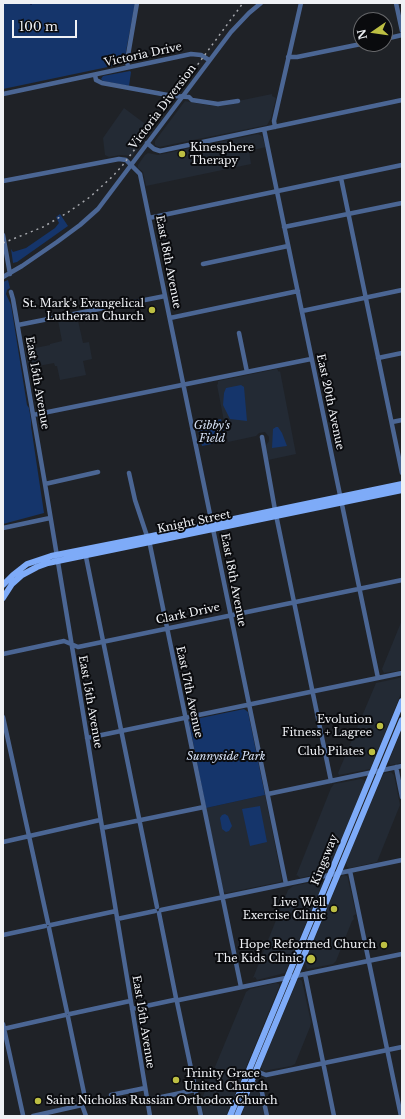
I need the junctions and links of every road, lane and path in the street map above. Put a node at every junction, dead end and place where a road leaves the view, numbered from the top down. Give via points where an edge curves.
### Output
1 (137, 3) edge
2 (261, 3) edge
3 (301, 3) edge
4 (396, 3) edge
5 (402, 31) edge
6 (353, 46) edge
7 (288, 57) junction
8 (209, 60) junction
9 (128, 67) junction
10 (94, 75) junction
11 (3, 94) edge
12 (182, 96) junction
13 (402, 100) edge
14 (238, 101) dead end
15 (275, 127) junction
16 (264, 129) junction
17 (147, 143) junction
18 (131, 165) junction
19 (402, 165) edge
20 (341, 178) junction
21 (3, 182) edge
22 (277, 192) junction
23 (402, 203) edge
24 (348, 214) junction
25 (149, 218) junction
26 (284, 227) junction
27 (3, 234) edge
28 (288, 246) junction
29 (203, 264) dead end
30 (10, 274) junction
31 (3, 277) edge
32 (402, 290) edge
33 (298, 291) junction
34 (11, 292) dead end
35 (165, 296) junction
36 (366, 297) junction
37 (302, 311) junction
38 (170, 318) junction
39 (18, 325) junction
40 (239, 333) dead end
41 (402, 353) edge
42 (378, 358) junction
43 (311, 359) junction
44 (247, 372) junction
45 (184, 384) junction
46 (33, 415) junction
47 (402, 420) edge
48 (392, 422) junction
49 (262, 438) dead end
50 (98, 472) dead end
51 (129, 473) dead end
52 (402, 473) edge
53 (45, 484) junction
54 (402, 484) edge
55 (402, 490) edge
56 (340, 499) junction
57 (276, 513) junction
58 (50, 518) junction
59 (213, 526) junction
60 (3, 528) edge
61 (148, 540) junction
62 (85, 552) junction
63 (57, 558) junction
64 (402, 580) edge
65 (3, 585) edge
66 (359, 589) junction
67 (3, 598) edge
68 (295, 602) junction
69 (230, 615) junction
70 (167, 628) junction
71 (103, 642) junction
72 (71, 644) junction
73 (3, 654) edge
74 (402, 673) edge
75 (378, 678) junction
76 (313, 691) junction
77 (402, 701) edge
78 (249, 705) junction
79 (3, 717) edge
80 (185, 718) junction
81 (402, 720) edge
82 (121, 731) junction
83 (87, 738) junction
84 (402, 766) edge
85 (396, 767) junction
86 (381, 770) junction
87 (372, 773) junction
88 (331, 781) junction
89 (268, 794) junction
90 (402, 797) edge
91 (204, 807) junction
92 (100, 820) junction
93 (140, 821) junction
94 (102, 828) junction
95 (29, 836) junction
96 (3, 842) edge
97 (402, 860) edge
98 (350, 871) junction
99 (338, 873) junction
100 (330, 875) junction
101 (286, 884) junction
102 (222, 897) junction
103 (158, 910) junction
104 (116, 911) junction
105 (117, 919) junction
106 (48, 926) junction
107 (3, 935) edge
108 (402, 954) edge
109 (369, 960) junction
110 (305, 974) junction
111 (295, 976) junction
112 (287, 978) junction
113 (241, 987) junction
114 (177, 1000) junction
115 (130, 1001) junction
116 (132, 1009) junction
117 (68, 1015) junction
118 (3, 1027) edge
119 (402, 1047) edge
120 (387, 1050) junction
121 (323, 1063) junction
122 (256, 1071) junction
123 (251, 1081) junction
124 (145, 1088) junction
125 (195, 1090) junction
126 (111, 1095) dead end
127 (147, 1100) junction
128 (82, 1105) junction
129 (23, 1116) edge
130 (33, 1116) edge
131 (86, 1116) edge
132 (150, 1116) edge
133 (201, 1116) edge
134 (230, 1116) edge
135 (237, 1116) edge
136 (267, 1116) edge
137 (334, 1116) edge
138 (401, 1116) edge

1 - 9 street
2 - 8 street via 230,32
3 - 7 street
4 - 5 street
6 - 7 street
7 - 15 street via 274,121
8 - 9 street, Victoria Drive via 201,55 191,54
8 - 12 street, Victoria Diversion
9 - 10 street, Victoria Drive
10 - 11 street, Victoria Drive
10 - 12 street via 96,80 102,82
12 - 14 street via 218,104
12 - 17 street, Victoria Diversion
13 - 15 street
15 - 16 street
16 - 17 street via 160,151
16 - 22 street, East 20th Avenue
17 - 18 street, Victoria Diversion
18 - 21 street via 123,159 106,160
18 - 25 street, East 18th Avenue via 140,174
18 - 30 street, Victoria Diversion via 91,216
19 - 20 street
20 - 22 street
20 - 24 street
22 - 25 street
22 - 26 street, East 20th Avenue
23 - 24 street
24 - 26 street
24 - 36 street
25 - 35 street, East 18th Avenue
26 - 28 street, East 20th Avenue
27 - 30 street
28 - 29 street
28 - 33 street, East 20th Avenue
30 - 31 street, Victoria Diversion
32 - 36 street
33 - 37 street, East 20th Avenue
33 - 38 street
34 - 39 street, East 15th Avenue
35 - 38 street, East 18th Avenue
35 - 39 street
36 - 37 street
36 - 42 street
37 - 43 street, East 20th Avenue
38 - 45 street, East 18th Avenue
39 - 46 street, East 15th Avenue
40 - 44 street
41 - 42 street
42 - 48 street
43 - 44 street
43 - 56 street, East 20th Avenue
44 - 45 street
45 - 46 street
45 - 59 street, East 18th Avenue
46 - 53 street, East 15th Avenue
47 - 48 street
48 - 52 street
49 - 57 street
50 - 53 street
51 - 61 street, East 17th Avenue via 134,500
53 - 58 street, East 15th Avenue
54 - 56 main road, Knight Street
55 - 56 main road, Knight Street
56 - 57 main road, Knight Street
56 - 66 street, East 20th Avenue
57 - 59 main road, Knight Street
57 - 68 street
58 - 60 street
58 - 63 street, East 15th Avenue
59 - 61 main road, Knight Street
59 - 69 street, East 18th Avenue
61 - 62 main road, Knight Street
61 - 70 street, East 17th Avenue
62 - 63 main road, Knight Street
62 - 71 street
63 - 65 main road, Knight Street via 42,558 27,564
63 - 67 main road, Knight Street via 22,575
63 - 72 street, East 15th Avenue
64 - 66 street, Clark Drive
66 - 68 street, Clark Drive
66 - 75 street, East 20th Avenue
68 - 69 street, Clark Drive
68 - 76 street
69 - 70 street, Clark Drive
69 - 78 street, East 18th Avenue
70 - 71 street, Clark Drive
70 - 80 street, East 17th Avenue
71 - 72 street, Clark Drive via 76,647
71 - 82 street
72 - 73 street, Clark Drive via 64,641
72 - 83 street, East 15th Avenue
74 - 75 street
75 - 76 street
76 - 78 street
76 - 88 street
77 - 87 main road, Kingsway
78 - 80 street
78 - 89 street, East 18th Avenue
79 - 95 street
80 - 82 street
80 - 91 street, East 17th Avenue
81 - 86 main road, Kingsway
82 - 83 street
82 - 93 street
83 - 92 street, East 15th Avenue
84 - 85 street
85 - 86 street
85 - 90 street
86 - 87 street
86 - 99 main road, Kingsway
87 - 88 street
87 - 100 main road, Kingsway
88 - 89 street
89 - 101 street, East 18th Avenue
91 - 93 street
91 - 102 street, East 17th Avenue
92 - 94 street, East 15th Avenue
92 - 95 street
93 - 94 street
93 - 103 street
94 - 104 street, East 15th Avenue
95 - 96 street
95 - 106 street
97 - 98 street
98 - 99 street
98 - 109 street
99 - 100 street
99 - 111 main road, Kingsway
100 - 101 street
100 - 112 main road, Kingsway
101 - 102 street
102 - 103 street
102 - 113 street, East 17th Avenue
103 - 105 street
103 - 114 street
104 - 105 street, East 15th Avenue
104 - 106 street
105 - 115 street, East 15th Avenue
106 - 107 street
106 - 117 street
108 - 109 street
109 - 110 street
109 - 120 street
110 - 111 street
110 - 121 street
111 - 112 street
111 - 122 main road, Kingsway
112 - 113 street
112 - 134 main road, Kingsway
113 - 114 street
114 - 116 street
114 - 125 street
115 - 116 street, East 15th Avenue
115 - 117 street
116 - 124 street, East 15th Avenue
117 - 118 street
117 - 128 street via 84,1093
118 - 129 street
119 - 120 street
120 - 121 street
120 - 138 street
121 - 122 street via 266,1075
121 - 137 street
122 - 123 main road, Kingsway
123 - 135 main road, Kingsway
123 - 136 street via 261,1088
124 - 126 street
124 - 127 street, East 15th Avenue
125 - 127 street
125 - 133 street
127 - 132 street, East 15th Avenue
128 - 130 street
128 - 131 street

